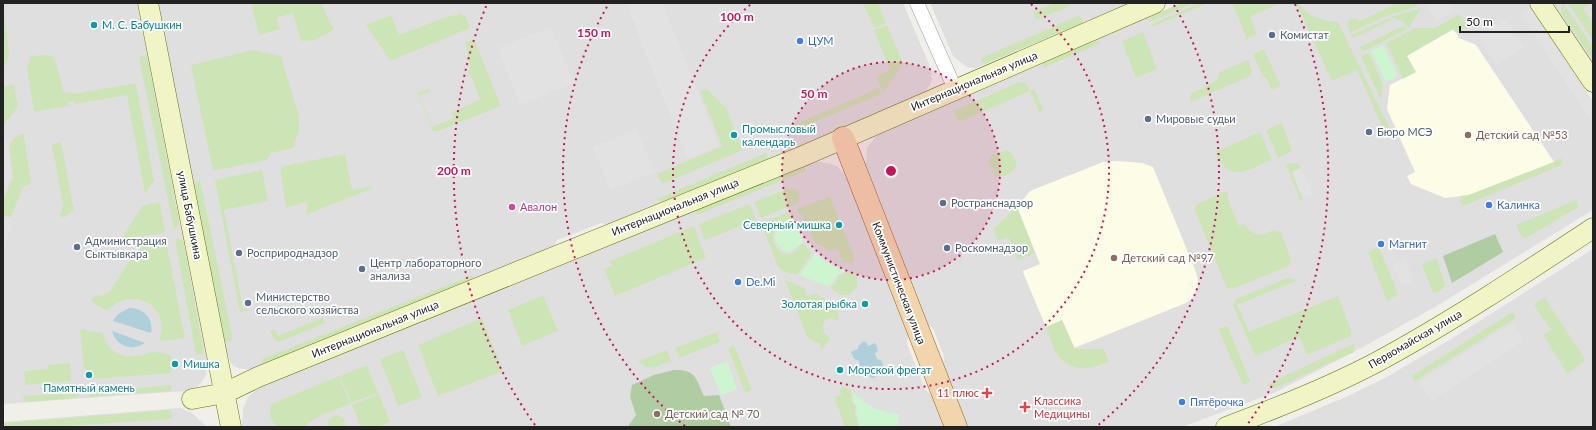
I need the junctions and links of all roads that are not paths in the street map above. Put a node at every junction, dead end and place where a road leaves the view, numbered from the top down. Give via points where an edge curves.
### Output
1 (148, 3) edge
2 (917, 3) edge
3 (1155, 3) edge
4 (1540, 3) edge
5 (1593, 82) edge
6 (955, 89) junction
7 (843, 138) junction
8 (1593, 228) edge
9 (225, 393) junction
10 (192, 399) dead end
11 (231, 427) edge
12 (956, 427) edge
13 (1226, 427) edge

1 - 9 street, улица Бабушкина
2 - 6 street
3 - 6 street, Интернациональная улица
4 - 5 street
6 - 7 street, Интернациональная улица
7 - 9 street, Интернациональная улица via 258,377
7 - 12 main road, Коммунистическая улица
8 - 13 street, Первомайская улица via 1461,313 1376,362 1291,402
9 - 10 street, Интернациональная улица
9 - 11 street, улица Бабушкина

